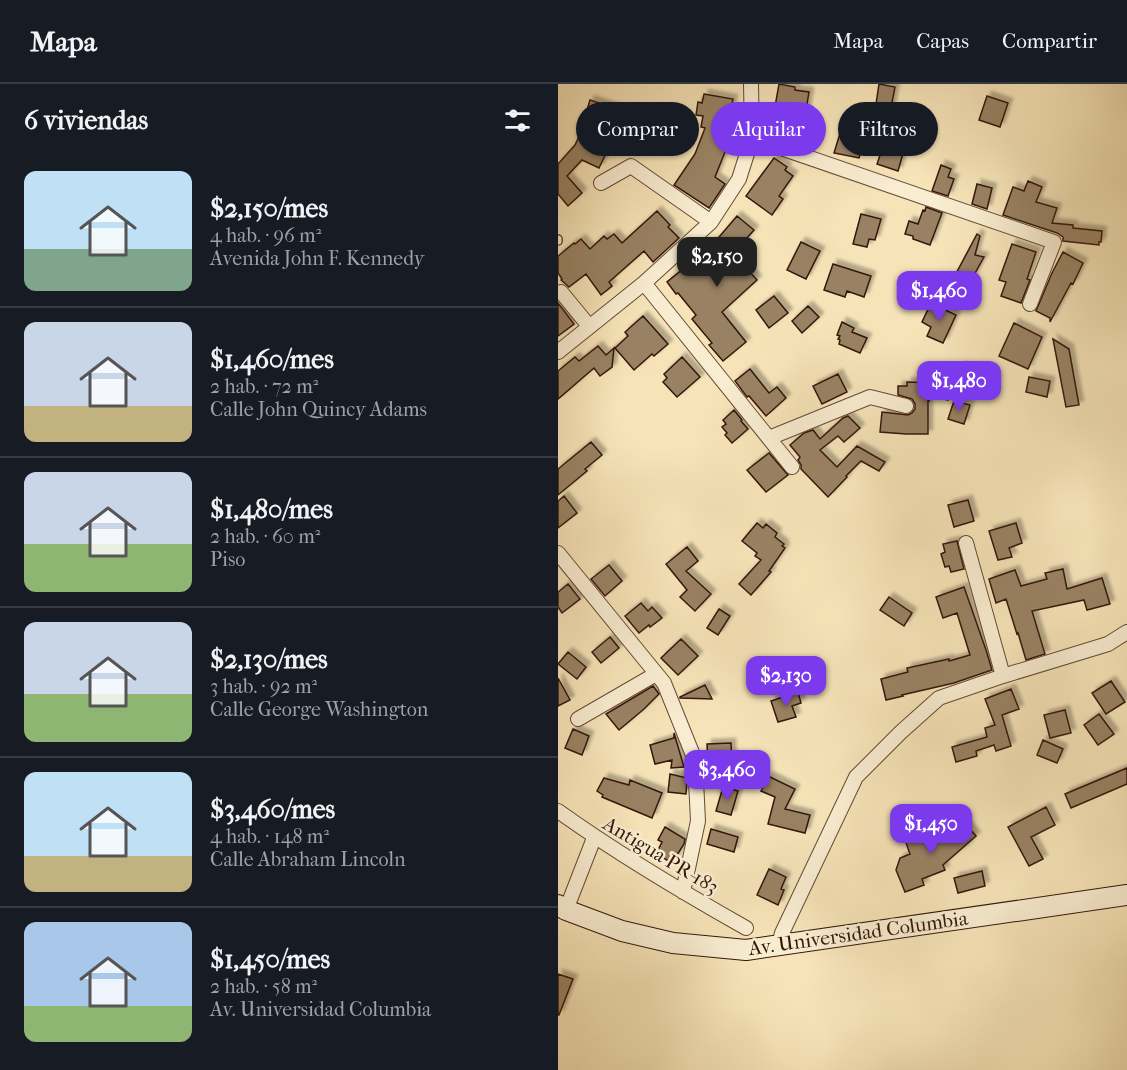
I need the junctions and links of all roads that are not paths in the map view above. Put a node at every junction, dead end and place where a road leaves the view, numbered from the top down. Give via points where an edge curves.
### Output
1 (751, 84) edge
2 (751, 102) edge
3 (746, 156) edge
4 (804, 156) edge
5 (601, 183) dead end
6 (711, 222) junction
7 (644, 283) junction
8 (560, 290) edge
9 (1030, 304) dead end
10 (589, 327) junction
11 (558, 352) edge
12 (906, 406) dead end
13 (769, 438) junction
14 (792, 467) dead end
15 (966, 543) dead end
16 (558, 553) edge
17 (1127, 632) edge
18 (656, 674) junction
19 (1003, 676) junction
20 (578, 719) dead end
21 (558, 812) edge
22 (594, 838) junction
23 (682, 892) junction
24 (1127, 895) edge
25 (562, 907) edge
26 (746, 928) dead end
27 (779, 945) junction

1 - 2 street
3 - 6 street via 739,179
4 - 9 street via 1054,242
5 - 6 street via 631,166
6 - 7 street
7 - 10 street
7 - 13 street
8 - 10 street
10 - 11 street
12 - 13 street via 870,397
13 - 14 street
15 - 19 street
16 - 18 street
17 - 19 street via 1108,644
18 - 20 street
18 - 23 street via 664,683 695,760 698,820
19 - 27 street via 939,698 856,777
21 - 22 street, Antigua PR-183
22 - 23 street, Antigua PR-183
22 - 25 street
23 - 26 street, Antigua PR-183
24 - 27 main road, Av. Universidad Columbia
25 - 27 main road, Av. Universidad Columbia via 622,931 673,943 746,950

